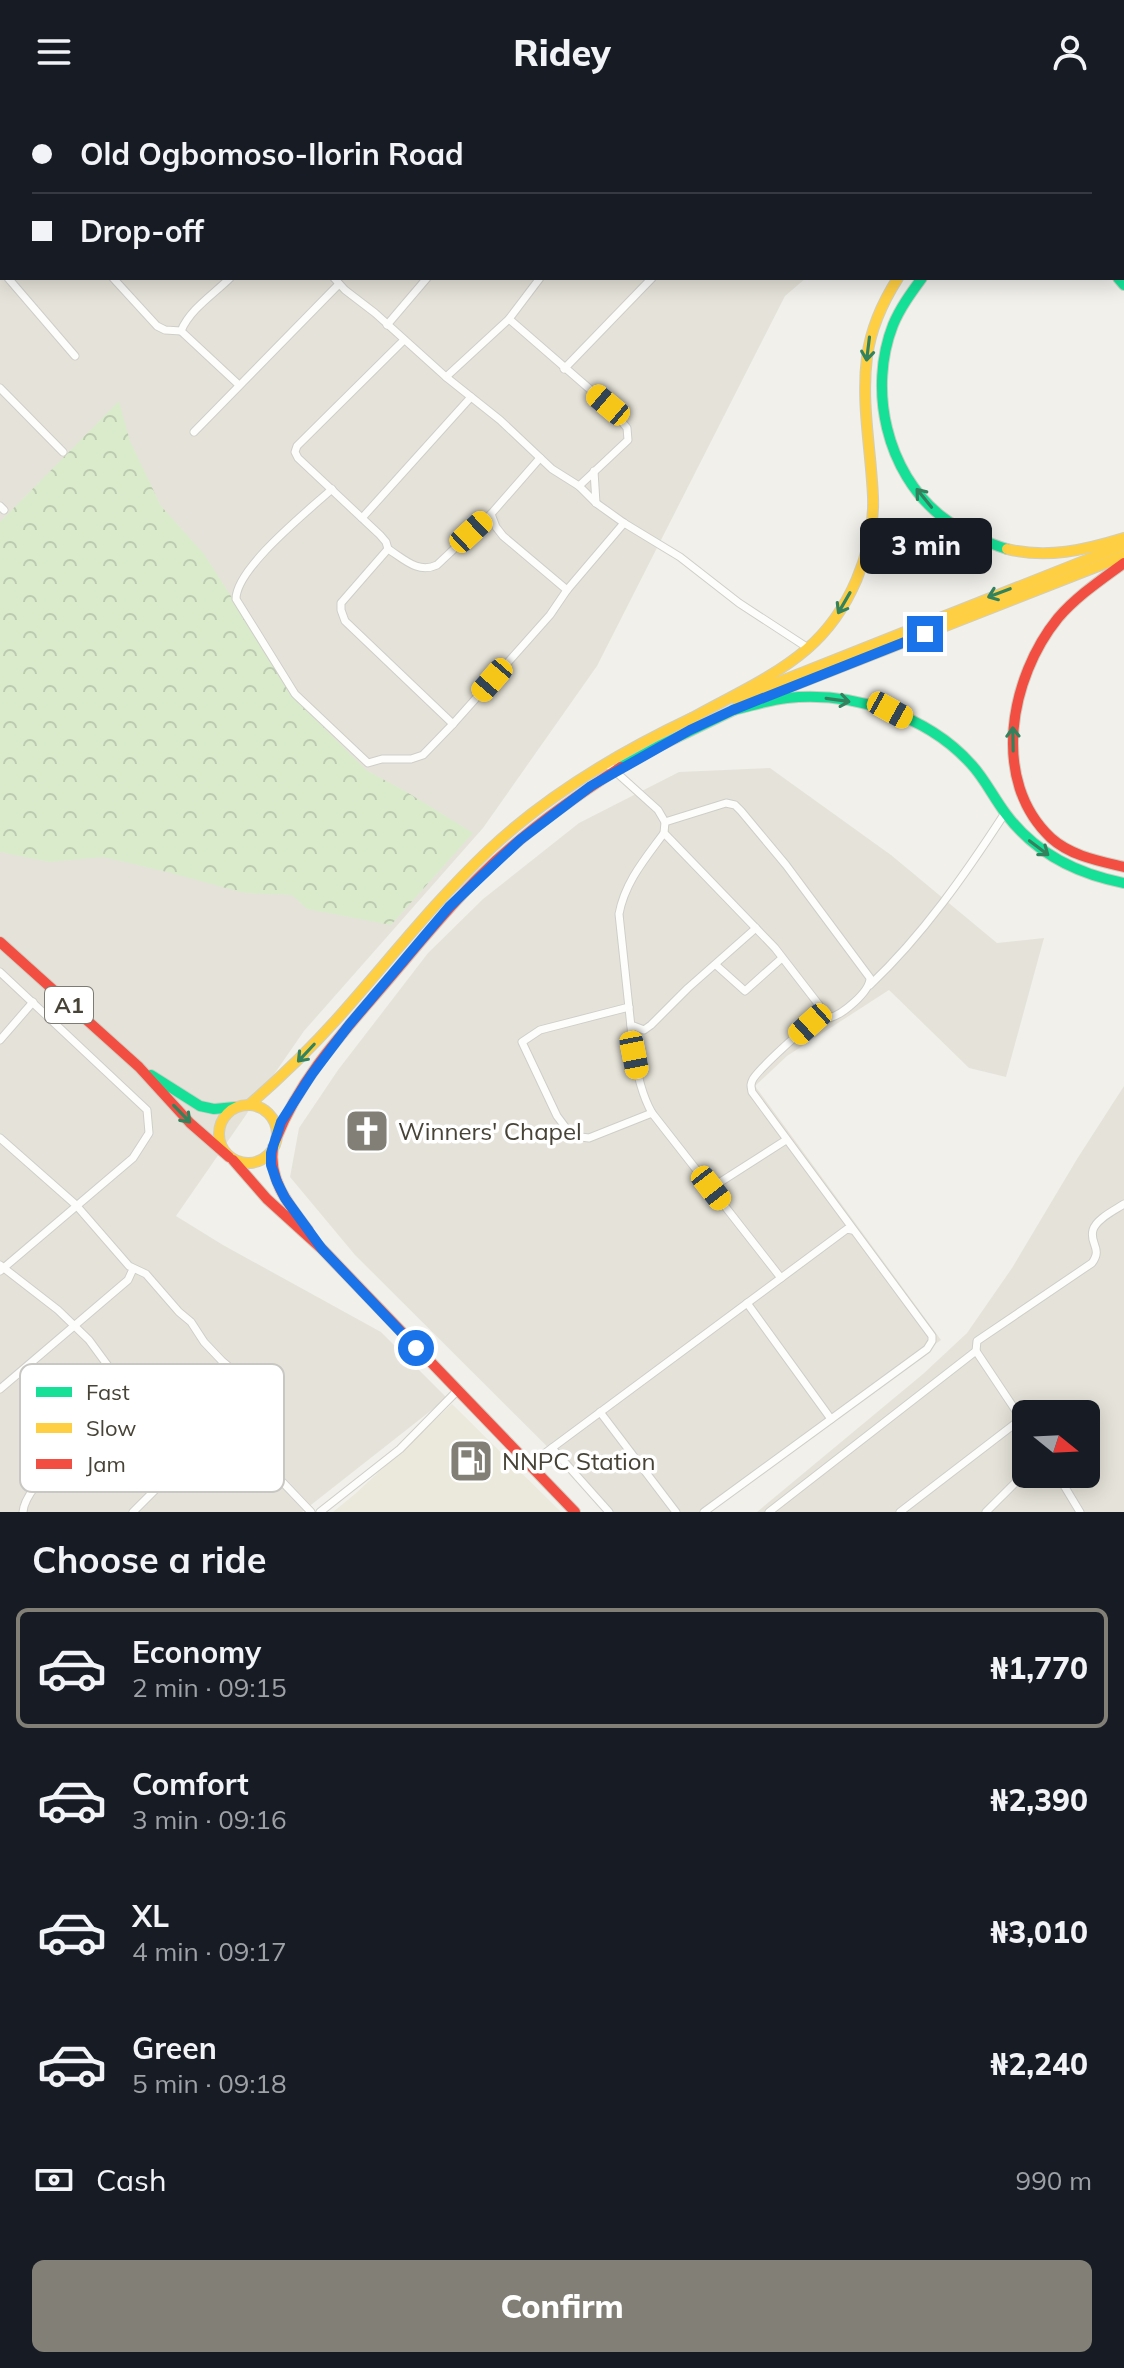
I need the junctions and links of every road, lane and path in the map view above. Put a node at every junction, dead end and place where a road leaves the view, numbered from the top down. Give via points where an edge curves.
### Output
1 (10, 280) edge
2 (115, 280) edge
3 (215, 280) edge
4 (228, 280) edge
5 (425, 280) edge
6 (538, 280) edge
7 (650, 280) edge
8 (896, 280) edge
9 (920, 280) edge
10 (336, 281) edge
11 (222, 287) junction
12 (509, 319) junction
13 (387, 325) junction
14 (181, 331) junction
15 (404, 340) junction
16 (75, 356) dead end
17 (564, 369) junction
18 (446, 377) junction
19 (239, 385) junction
20 (0, 388) edge
21 (471, 397) junction
22 (194, 432) dead end
23 (63, 452) dead end
24 (540, 458) junction
25 (594, 471) junction
26 (579, 486) junction
27 (332, 489) junction
28 (596, 503) junction
29 (491, 514) junction
30 (362, 518) junction
31 (624, 523) junction
32 (1124, 538) edge
33 (1124, 545) edge
34 (388, 549) junction
35 (1124, 556) edge
36 (1124, 563) edge
37 (567, 590) junction
38 (808, 648) junction
39 (733, 710) junction
40 (687, 721) junction
41 (453, 724) junction
42 (611, 767) junction
43 (1005, 813) junction
44 (665, 822) junction
45 (664, 833) junction
46 (480, 858) junction
47 (1124, 867) edge
48 (489, 868) junction
49 (1124, 883) edge
50 (420, 923) junction
51 (756, 928) junction
52 (429, 933) junction
53 (0, 942) edge
54 (782, 958) junction
55 (716, 965) junction
56 (0, 972) edge
57 (870, 985) junction
58 (33, 1002) junction
59 (629, 1007) junction
60 (829, 1018) junction
61 (631, 1025) junction
62 (0, 1040) edge
63 (139, 1067) junction
64 (244, 1106) junction
65 (652, 1113) junction
66 (0, 1138) edge
67 (786, 1140) junction
68 (275, 1142) junction
69 (231, 1158) junction
70 (711, 1188) junction
71 (1124, 1204) edge
72 (76, 1205) junction
73 (852, 1230) junction
74 (322, 1249) junction
75 (2, 1268) edge
76 (133, 1269) junction
77 (781, 1278) junction
78 (747, 1303) junction
79 (74, 1327) junction
80 (976, 1351) junction
81 (30, 1364) edge
82 (107, 1364) edge
83 (226, 1364) edge
84 (20, 1372) edge
85 (0, 1389) edge
86 (457, 1391) junction
87 (1012, 1405) edge
88 (600, 1412) junction
89 (831, 1419) junction
90 (1012, 1432) edge
91 (552, 1448) junction
92 (529, 1465) junction
93 (284, 1484) edge
94 (1012, 1486) edge
95 (1065, 1488) edge
96 (31, 1492) edge
97 (153, 1492) edge
98 (23, 1512) edge
99 (133, 1512) edge
100 (311, 1512) edge
101 (320, 1512) edge
102 (575, 1512) edge
103 (609, 1512) edge
104 (676, 1512) edge
105 (704, 1512) edge
106 (769, 1512) edge
107 (900, 1512) edge
108 (986, 1512) edge
109 (1080, 1512) edge

1 - 16 street
2 - 14 street via 157,326
3 - 11 street
4 - 11 street
5 - 13 street
6 - 12 street
7 - 17 street
8 -> 38 main road via 870,332 864,376 873,500 870,540 844,605
32 -> 9 main road via 1077,552 1004,548 949,522 920,495 893,448 880,394 891,327
10 - 13 street
10 - 19 street
11 - 14 street
12 - 17 street
12 - 18 street
13 - 15 street
14 - 19 street
15 - 18 street
15 - 27 street via 297,446 298,458
17 - 25 street via 608,405 629,434
18 - 21 street
19 - 22 street
20 - 23 street
21 - 24 street
21 - 30 street
24 - 26 street
24 - 29 street
25 - 26 street
25 - 28 street
26 - 28 street
27 - 30 street
27 - 41 street via 261,555 238,585 239,605 295,694 368,763 423,755
28 - 31 street
29 - 34 street via 428,569
29 - 37 street via 503,536
30 - 34 street
31 - 37 street
31 - 38 street
33 -> 40 main road
34 - 41 street via 341,603 345,621
35 - 39 main road
47 -> 36 main road via 1083,858 1033,818 1017,783 1013,726 1021,686 1041,644 1073,601
37 - 41 street
38 - 40 main road
39 - 42 main road
39 -> 43 main road via 788,698 835,698 890,710 950,743 985,780
40 - 42 main road via 636,746
42 - 44 street
42 - 46 main road via 529,816
42 - 48 main road
43 -> 49 main road via 1030,841 1060,862 1101,880
43 - 57 street via 919,933
44 - 45 street
44 - 57 street via 726,803 735,805 786,865 870,978
45 - 51 street
45 - 59 street via 622,899 620,932
46 - 48 street
46 - 50 main road
48 - 52 main road
50 - 52 street
50 -> 64 main road via 300,1059
51 - 54 street
51 - 55 street
52 - 68 main road via 321,1062 289,1108
53 - 63 main road, A1
54 - 55 street via 745,991
54 - 60 street
55 - 61 street via 644,1030
56 - 58 street
57 - 60 street
58 - 62 street
58 - 72 street via 147,1110 149,1133 142,1147
59 - 61 street
59 - 65 street via 540,1030 522,1042 572,1136 589,1138
60 - 67 street via 810,1024 751,1084
61 - 65 street via 638,1078
63 - 64 main road, A1 via 200,1106
63 -> 69 main road, A1
64 - 68 main road via 258,1107 273,1120
64 - 69 main road via 230,1112 219,1129 222,1149
65 - 70 street
66 - 72 street
67 - 70 street
67 - 73 street
68 - 69 main road via 257,1162
68 - 74 main road, A1 via 271,1159 277,1182
69 - 74 main road, A1
70 - 77 street
71 - 80 street via 1093,1230 1097,1251 1092,1263 977,1341
72 - 75 street
72 - 76 street
73 - 77 street
73 - 89 street via 932,1341
74 - 86 main road, A1
75 - 79 street
76 - 79 street via 128,1280
76 - 83 street via 146,1274
77 - 78 street
78 - 88 street
78 - 89 street
79 - 81 street
79 - 82 street
80 - 87 street
80 - 106 street
84 - 85 street
86 - 92 main road, A1
86 - 101 street via 400,1449
88 - 91 street
88 - 104 street
89 - 105 street
90 - 107 street
91 - 92 street
91 - 103 street
92 - 102 main road, A1
93 - 100 street
94 - 108 street
95 - 109 street
96 - 98 street
97 - 99 street

